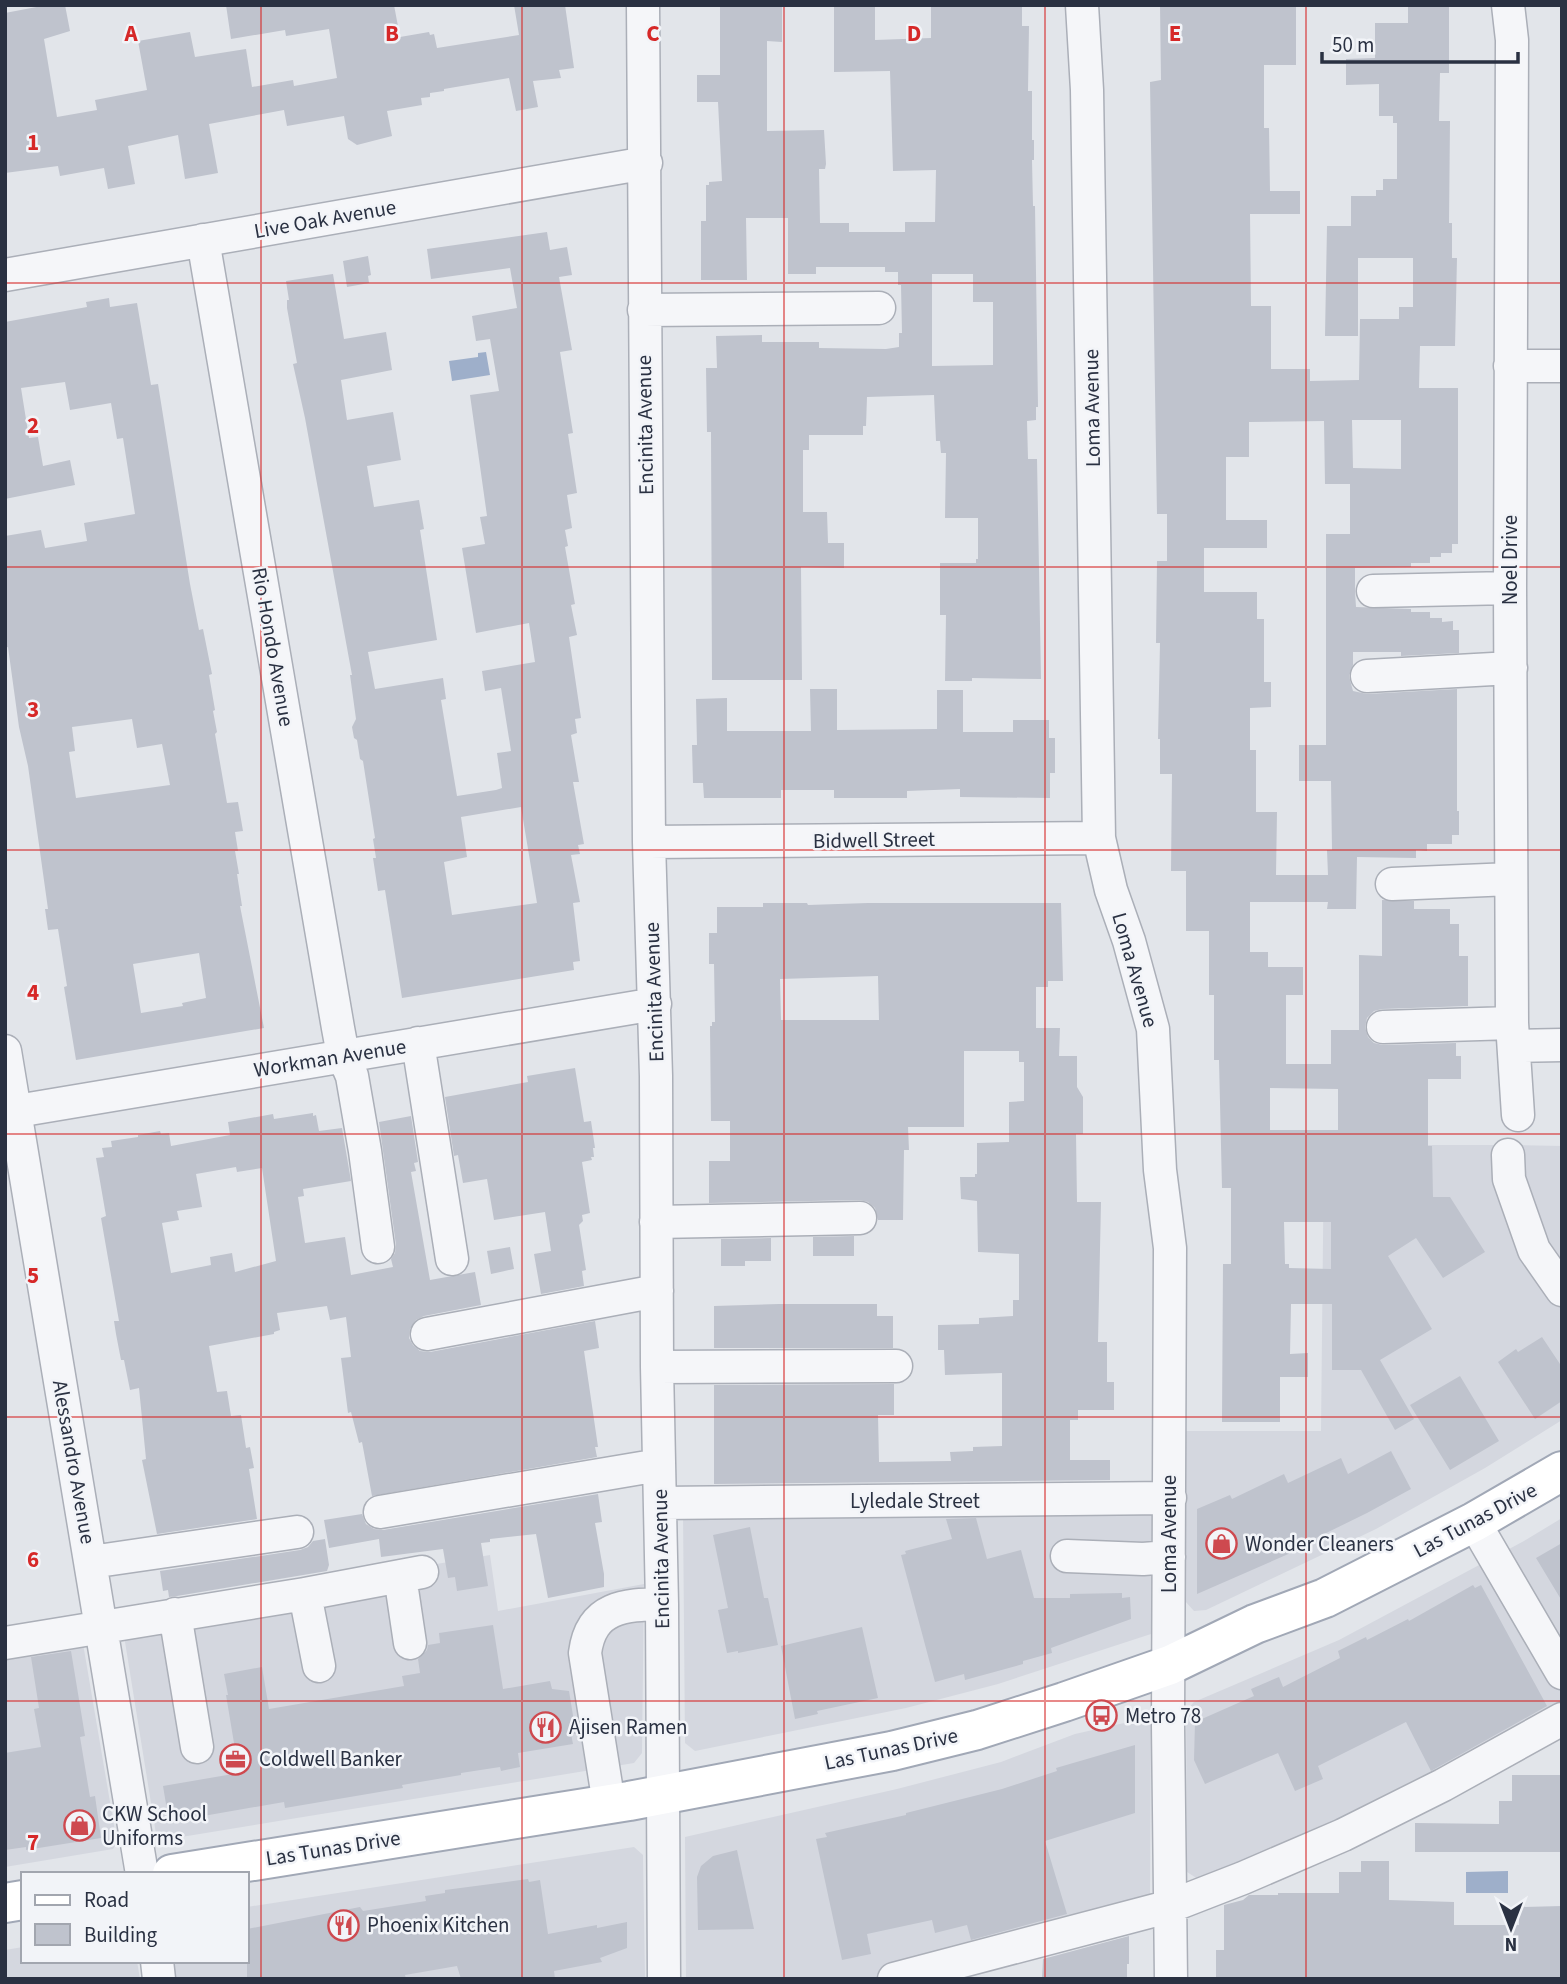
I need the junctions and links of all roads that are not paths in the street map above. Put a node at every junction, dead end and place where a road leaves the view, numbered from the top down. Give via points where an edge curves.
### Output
1 (643, 5) edge
2 (1082, 5) edge
3 (1508, 5) edge
4 (646, 163) junction
5 (203, 240) junction
6 (5, 275) edge
7 (879, 308) dead end
8 (644, 310) junction
9 (1510, 366) junction
10 (1562, 366) edge
11 (1510, 588) junction
12 (1373, 591) dead end
13 (1511, 668) junction
14 (1367, 676) dead end
15 (1099, 838) junction
16 (649, 842) junction
17 (1511, 879) junction
18 (1392, 884) dead end
19 (654, 1004) junction
20 (1383, 1027) dead end
21 (1514, 1034) junction
22 (418, 1043) junction
23 (1562, 1045) edge
24 (5, 1051) edge
25 (343, 1055) junction
26 (11, 1112) edge
27 (1518, 1115) dead end
28 (1508, 1155) dead end
29 (860, 1218) dead end
30 (656, 1222) junction
31 (378, 1247) dead end
32 (452, 1259) dead end
33 (1562, 1290) edge
34 (657, 1291) junction
35 (427, 1334) dead end
36 (896, 1366) dead end
37 (657, 1367) junction
38 (659, 1465) junction
39 (1562, 1471) edge
40 (1170, 1498) junction
41 (660, 1503) junction
42 (380, 1512) dead end
43 (1474, 1522) junction
44 (297, 1532) dead end
45 (1068, 1556) dead end
46 (1169, 1557) junction
47 (91, 1562) junction
48 (305, 1594) junction
49 (663, 1604) junction
50 (175, 1614) junction
51 (101, 1626) junction
52 (5, 1643) edge
53 (410, 1643) dead end
54 (1170, 1665) junction
55 (319, 1666) dead end
56 (1562, 1673) edge
57 (1562, 1719) edge
58 (197, 1747) dead end
59 (663, 1795) junction
60 (610, 1804) junction
61 (142, 1872) edge
62 (185, 1872) edge
63 (1171, 1906) junction
64 (664, 1979) edge
65 (894, 1979) edge
66 (1171, 1979) edge

1 - 4 street, Encinita Avenue
2 - 15 street, Loma Avenue
3 - 9 street, Noel Drive via 1512,40
4 - 5 street, Live Oak Avenue
4 - 8 street, Encinita Avenue
5 - 6 street, Live Oak Avenue
5 - 25 street, Rio Hondo Avenue
7 - 8 street
8 - 16 street, Encinita Avenue
9 - 10 street
9 - 11 street, Noel Drive
11 - 12 street
11 - 13 street, Noel Drive
13 - 14 street
13 - 17 street, Noel Drive
15 - 16 street, Bidwell Street
15 - 40 street, Loma Avenue via 1153,1029 1160,1170 1170,1248
16 - 19 street, Encinita Avenue
17 - 18 street
17 - 21 street, Noel Drive
19 - 22 street, Workman Avenue
19 - 30 street, Encinita Avenue
20 - 21 street
21 - 23 street
21 - 27 street, Noel Drive
22 - 25 street, Workman Avenue
22 - 32 street
24 - 26 street, Alessandro Avenue
25 - 26 street, Workman Avenue
25 - 31 street, Rio Hondo Avenue via 352,1076
26 - 47 street, Alessandro Avenue
28 - 33 street via 1509,1179 1534,1250
29 - 30 street
30 - 34 street, Encinita Avenue
34 - 35 street
34 - 37 street, Encinita Avenue
36 - 37 street
37 - 38 street, Encinita Avenue
38 - 41 street, Encinita Avenue
38 - 42 street
39 - 43 main road, Las Tunas Drive
40 - 41 street, Lyledale Street
40 - 46 street, Loma Avenue
41 - 49 street, Encinita Avenue
43 - 54 main road, Las Tunas Drive via 1325,1598 1255,1624
43 - 56 street
44 - 47 street
45 - 46 street
46 - 54 street, Loma Avenue
47 - 51 street, Alessandro Avenue
48 - 50 street
48 - 53 street via 411,1574
48 - 55 street
49 - 59 street, Encinita Avenue
49 - 60 street via 612,1610 586,1644
50 - 51 street
50 - 58 street
51 - 52 street
51 - 61 street, Alessandro Avenue
54 - 59 main road, Las Tunas Drive via 977,1730
54 - 63 street, Loma Avenue
57 - 63 street via 1343,1835
59 - 60 main road, Las Tunas Drive
59 - 64 street, Encinita Avenue
60 - 62 main road, Las Tunas Drive
63 - 65 street
63 - 66 street, Loma Avenue

